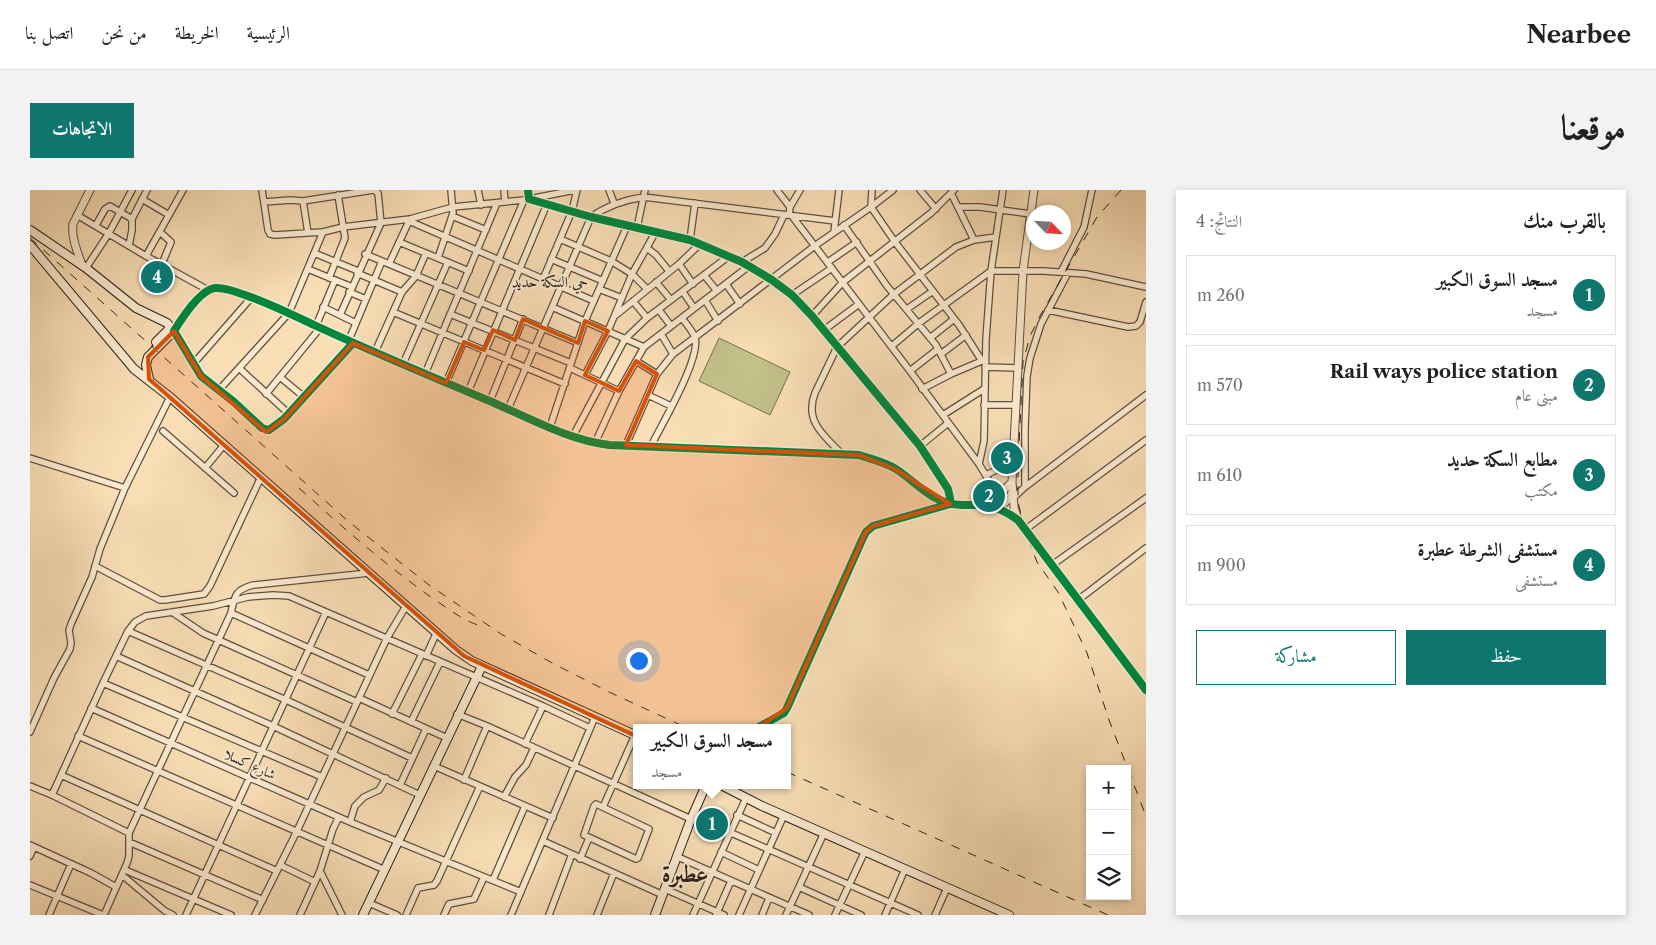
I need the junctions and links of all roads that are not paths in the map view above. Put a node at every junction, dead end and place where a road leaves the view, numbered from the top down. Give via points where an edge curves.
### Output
1 (90, 190) edge
2 (132, 190) edge
3 (147, 190) edge
4 (183, 190) edge
5 (262, 190) edge
6 (374, 190) edge
7 (452, 190) edge
8 (478, 190) edge
9 (504, 190) edge
10 (528, 190) edge
11 (576, 190) edge
12 (609, 190) edge
13 (645, 190) edge
14 (777, 190) edge
15 (800, 190) edge
16 (839, 190) edge
17 (872, 190) edge
18 (893, 190) edge
19 (920, 190) edge
20 (1002, 190) edge
21 (1034, 190) edge
22 (1092, 190) edge
23 (953, 191) edge
24 (338, 195) junction
25 (644, 197) junction
26 (142, 199) junction
27 (526, 199) junction
28 (303, 201) junction
29 (264, 202) junction
30 (505, 202) junction
31 (614, 203) junction
32 (696, 203) junction
33 (497, 204) junction
34 (547, 204) junction
35 (480, 205) junction
36 (1032, 205) edge
37 (453, 207) junction
38 (790, 207) junction
39 (871, 207) junction
40 (958, 207) junction
41 (936, 209) junction
42 (1000, 209) junction
43 (572, 211) junction
44 (121, 212) junction
45 (1026, 213) edge
46 (78, 215) junction
47 (169, 215) junction
48 (788, 215) junction
49 (452, 216) junction
50 (591, 217) junction
51 (132, 219) junction
52 (409, 220) junction
53 (835, 221) junction
54 (381, 222) junction
55 (96, 225) junction
56 (627, 226) junction
57 (844, 226) junction
58 (343, 227) junction
59 (637, 228) junction
60 (30, 230) edge
61 (486, 230) junction
62 (160, 232) junction
63 (323, 232) junction
64 (834, 232) junction
65 (109, 233) junction
66 (308, 233) junction
67 (655, 233) junction
68 (445, 236) junction
69 (996, 237) junction
70 (560, 239) junction
71 (690, 240) junction
72 (974, 240) junction
73 (399, 242) junction
74 (857, 242) junction
75 (896, 242) junction
76 (700, 244) junction
77 (30, 245) edge
78 (816, 245) junction
79 (129, 246) junction
80 (578, 246) junction
81 (1026, 247) edge
82 (648, 248) junction
83 (478, 250) junction
84 (314, 253) junction
85 (426, 253) junction
86 (365, 254) junction
87 (146, 256) junction
88 (728, 256) junction
89 (438, 258) junction
90 (551, 259) junction
91 (499, 260) junction
92 (870, 261) junction
93 (336, 262) junction
94 (385, 262) junction
95 (448, 262) junction
96 (611, 262) junction
97 (742, 262) junction
98 (828, 262) junction
99 (162, 264) junction
100 (679, 264) junction
101 (570, 266) junction
102 (749, 266) junction
103 (84, 267) junction
104 (519, 268) junction
105 (832, 268) junction
106 (308, 269) junction
107 (469, 271) junction
108 (991, 271) junction
109 (1023, 271) junction
110 (358, 272) junction
111 (670, 272) junction
112 (1065, 272) junction
113 (632, 274) junction
114 (921, 275) junction
115 (416, 276) junction
116 (704, 276) junction
117 (332, 279) junction
118 (543, 279) junction
119 (374, 280) junction
120 (772, 280) junction
121 (603, 281) junction
122 (656, 282) junction
123 (843, 282) junction
124 (693, 284) junction
125 (726, 284) junction
126 (438, 285) junction
127 (561, 286) junction
128 (1146, 287) edge
129 (599, 289) junction
130 (647, 289) junction
131 (208, 290) junction
132 (350, 290) junction
133 (932, 291) junction
134 (402, 292) junction
135 (682, 292) junction
136 (716, 292) junction
137 (459, 293) junction
138 (894, 294) junction
139 (792, 295) junction
140 (251, 298) junction
141 (622, 298) junction
142 (366, 299) junction
143 (671, 300) junction
144 (705, 300) junction
145 (594, 301) junction
146 (633, 301) junction
147 (481, 302) junction
148 (1146, 302) edge
149 (740, 304) junction
150 (859, 304) junction
151 (944, 305) junction
152 (323, 307) junction
153 (552, 307) junction
154 (694, 308) junction
155 (907, 309) junction
156 (501, 310) junction
157 (659, 310) junction
158 (1048, 310) junction
159 (392, 312) junction
160 (289, 314) junction
161 (450, 314) junction
162 (340, 315) junction
163 (614, 316) junction
164 (812, 316) junction
165 (647, 318) junction
166 (682, 318) junction
167 (869, 318) junction
168 (524, 319) junction
169 (954, 319) junction
170 (718, 320) junction
171 (585, 321) junction
172 (472, 322) junction
173 (356, 323) junction
174 (919, 323) junction
175 (420, 325) junction
176 (671, 326) junction
177 (318, 327) junction
178 (543, 328) junction
179 (172, 329) junction
180 (493, 330) junction
181 (824, 330) junction
182 (608, 331) junction
183 (442, 333) junction
184 (661, 334) junction
185 (966, 335) junction
186 (695, 338) junction
187 (930, 338) junction
188 (625, 339) junction
189 (515, 340) junction
190 (351, 342) junction
191 (464, 342) junction
192 (578, 343) junction
193 (892, 346) junction
194 (644, 347) junction
195 (837, 347) junction
196 (534, 348) junction
197 (484, 350) junction
198 (375, 352) junction
199 (940, 352) junction
200 (673, 354) junction
201 (507, 360) junction
202 (983, 360) junction
203 (636, 361) junction
204 (194, 362) junction
205 (403, 364) junction
206 (570, 365) junction
207 (985, 367) junction
208 (240, 368) junction
209 (526, 368) junction
210 (1018, 368) junction
211 (134, 369) junction
212 (910, 371) junction
213 (425, 374) junction
214 (658, 374) junction
215 (951, 374) junction
216 (585, 375) junction
217 (280, 376) junction
218 (149, 379) junction
219 (602, 382) junction
220 (446, 383) junction
221 (565, 384) junction
222 (922, 389) junction
223 (984, 389) junction
224 (219, 390) junction
225 (620, 390) junction
226 (468, 392) junction
227 (266, 394) junction
228 (648, 395) junction
229 (1146, 395) edge
230 (170, 397) junction
231 (304, 397) junction
232 (490, 401) junction
233 (984, 405) junction
234 (1016, 405) junction
235 (671, 406) junction
236 (508, 409) junction
237 (288, 414) junction
238 (943, 415) junction
239 (948, 424) junction
240 (550, 427) junction
241 (163, 431) dead end
242 (573, 436) junction
243 (1146, 440) edge
244 (595, 443) junction
245 (224, 445) junction
246 (626, 445) junction
247 (651, 446) junction
248 (920, 446) junction
249 (842, 454) junction
250 (30, 458) edge
251 (1013, 462) junction
252 (979, 464) junction
253 (205, 468) junction
254 (986, 475) junction
255 (261, 477) junction
256 (1012, 482) junction
257 (1025, 487) junction
258 (125, 488) junction
259 (234, 493) dead end
260 (1013, 494) junction
261 (998, 496) junction
262 (1146, 498) edge
263 (950, 504) junction
264 (980, 504) junction
265 (992, 507) junction
266 (1018, 520) junction
267 (1026, 530) junction
268 (1146, 548) edge
269 (1052, 565) junction
270 (96, 566) junction
271 (369, 573) junction
272 (234, 600) junction
273 (1078, 600) junction
274 (406, 606) junction
275 (172, 612) junction
276 (326, 612) junction
277 (231, 613) junction
278 (128, 631) junction
279 (436, 634) junction
280 (387, 638) junction
281 (218, 640) junction
282 (309, 649) junction
283 (424, 655) junction
284 (116, 656) junction
285 (440, 662) junction
286 (207, 665) junction
287 (482, 666) junction
288 (297, 675) junction
289 (369, 675) junction
290 (476, 676) junction
291 (103, 682) junction
292 (1146, 690) edge
293 (194, 691) junction
294 (286, 700) junction
295 (358, 700) junction
296 (543, 706) junction
297 (91, 708) junction
298 (392, 714) junction
299 (458, 714) junction
300 (182, 717) junction
301 (595, 717) junction
302 (411, 722) junction
303 (763, 724) edge
304 (273, 726) junction
305 (487, 726) junction
306 (345, 728) junction
307 (590, 728) junction
308 (426, 729) junction
309 (30, 732) edge
310 (633, 735) edge
311 (78, 736) junction
312 (447, 738) junction
313 (633, 742) edge
314 (171, 743) junction
315 (525, 744) junction
316 (534, 748) junction
317 (262, 751) junction
318 (333, 753) junction
319 (412, 758) junction
320 (434, 766) junction
321 (575, 766) junction
322 (158, 770) junction
323 (60, 775) junction
324 (250, 777) junction
325 (322, 777) junction
326 (386, 778) junction
327 (464, 780) junction
328 (613, 784) junction
329 (400, 785) junction
330 (30, 786) edge
331 (480, 786) junction
332 (705, 789) edge
333 (731, 789) edge
334 (52, 795) junction
335 (420, 795) junction
336 (504, 797) junction
337 (746, 798) junction
338 (237, 804) junction
339 (310, 804) junction
340 (526, 806) junction
341 (603, 807) junction
342 (140, 810) junction
343 (737, 815) junction
344 (784, 815) junction
345 (338, 817) junction
346 (553, 818) junction
347 (691, 820) junction
348 (350, 822) junction
349 (297, 831) junction
350 (729, 832) junction
351 (129, 833) junction
352 (776, 833) junction
353 (824, 833) junction
354 (589, 838) junction
355 (398, 841) junction
356 (543, 841) junction
357 (129, 842) junction
358 (218, 844) junction
359 (328, 845) junction
360 (32, 846) edge
361 (769, 849) junction
362 (865, 851) junction
363 (721, 852) junction
364 (572, 854) junction
365 (30, 856) edge
366 (678, 857) junction
367 (580, 858) junction
368 (446, 861) junction
369 (71, 864) junction
370 (809, 867) junction
371 (279, 868) junction
372 (905, 869) junction
373 (385, 870) junction
374 (760, 870) junction
375 (320, 871) junction
376 (712, 872) junction
377 (124, 873) junction
378 (614, 873) junction
379 (205, 874) junction
380 (484, 877) junction
381 (493, 880) junction
382 (731, 880) junction
383 (315, 882) junction
384 (851, 884) junction
385 (30, 885) edge
386 (799, 887) junction
387 (116, 888) junction
388 (947, 888) junction
389 (750, 889) junction
390 (521, 892) junction
391 (664, 892) junction
392 (57, 896) junction
393 (769, 898) junction
394 (193, 899) junction
395 (263, 900) junction
396 (369, 903) junction
397 (890, 903) junction
398 (698, 904) junction
399 (840, 906) junction
400 (790, 907) junction
401 (996, 912) edge
402 (394, 914) edge
403 (716, 914) edge
404 (49, 915) edge
405 (104, 915) edge
406 (173, 915) edge
407 (186, 915) edge
408 (231, 915) edge
409 (255, 915) edge
410 (300, 915) edge
411 (341, 915) edge
412 (363, 915) edge
413 (406, 915) edge
414 (444, 915) edge
415 (511, 915) edge
416 (549, 915) edge
417 (597, 915) edge
418 (655, 915) edge
419 (693, 915) edge
420 (724, 915) edge
421 (738, 915) edge
422 (762, 915) edge
423 (786, 915) edge
424 (809, 915) edge
425 (836, 915) edge
426 (861, 915) edge
427 (885, 915) edge
428 (918, 915) edge
429 (935, 915) edge
430 (1009, 915) edge

1 - 46 street
2 - 44 street
3 - 26 street
4 - 47 street
5 - 29 street
6 - 24 street
6 - 54 street via 378,193
7 - 37 street
8 - 35 street
9 - 30 street
10 - 27 street
11 - 27 street
11 - 43 street
12 - 31 street
13 - 25 street
14 - 38 street
15 - 38 street
16 - 53 street
17 - 39 street
18 - 39 street
19 - 41 street
20 - 42 street
21 - 36 street
22 - 112 street via 1084,228
23 - 40 street
23 - 41 street
24 - 28 street
24 - 58 street
25 - 31 street
25 - 32 street
25 - 59 street
26 - 47 street
26 - 51 street
27 - 30 street
27 - 34 street
27 - 91 street
28 - 29 street
28 - 66 street
29 - 66 street via 270,234
30 - 33 street
31 - 50 street
32 - 48 street
32 - 71 street
33 - 35 street
33 - 61 street
34 - 43 street
34 - 104 street
35 - 37 street
37 - 49 street
37 - 52 street
38 - 48 street
39 - 57 street
39 - 75 street
40 - 42 street
40 - 72 street
41 - 75 street
42 - 45 street
42 - 69 street
43 - 50 street
43 - 70 street
44 - 51 street
44 - 55 street via 107,207
44 - 65 street
46 - 55 street
46 - 103 street via 72,229
47 - 62 street
48 - 53 street
48 - 78 street
48 - 97 street via 765,248
49 - 61 street
49 - 68 street
50 - 56 street
50 - 80 street
51 - 79 street
52 - 54 street
52 - 68 street
52 - 73 street
53 - 64 street
54 - 58 street
54 - 86 street
55 - 65 street
56 - 59 street
56 - 96 street
57 - 64 street
57 - 74 street
58 - 63 street
58 - 93 street via 344,243
59 - 67 street
60 - 103 main road
61 - 83 street
62 - 87 street
62 - 99 street via 171,242
63 - 66 street
63 - 84 street
64 - 78 street
65 - 79 street
65 - 103 street
67 - 71 street
67 - 82 street
68 - 83 street
68 - 89 street
69 - 72 street
69 - 108 street
70 - 80 street
70 - 90 street
71 - 76 street
72 - 114 street via 956,247
73 - 85 street
73 - 94 street
74 - 92 street
74 - 98 street
75 - 92 street
75 - 114 street
76 - 88 street
76 - 100 street
77 - 211 main road
78 - 98 street
78 - 120 street
79 - 87 street
80 - 96 street
80 - 101 street
81 - 109 street
82 - 111 street
82 - 113 street
83 - 91 street
83 - 107 street
84 - 93 street
84 - 106 street
85 - 89 street
85 - 115 street
86 - 94 street
86 - 110 street
87 - 99 street
88 - 97 street
88 - 116 street
89 - 95 street
90 - 101 street
90 - 118 street
91 - 104 street
91 - 147 street
92 - 123 street
92 - 138 street
93 - 110 street
93 - 117 street
94 - 115 street
94 - 119 street
95 - 107 street
95 - 126 street
96 - 113 street
96 - 121 street
97 - 102 street
98 - 105 street
99 - 131 street
100 - 111 street
100 - 124 street
101 - 121 street
101 - 127 street
102 - 120 street
102 - 125 street
103 - 179 main road via 136,308
104 - 118 street
104 - 156 street
105 - 123 street
105 - 139 street
106 - 117 street
106 - 160 street
107 - 137 street
108 - 109 street
108 - 151 street
108 - 202 street
109 - 112 street
109 - 210 street
110 - 119 street
110 - 132 street
111 - 122 street
112 - 128 street
112 - 158 street
113 - 130 street
113 - 141 street
114 - 133 street
114 - 138 street
115 - 126 street
115 - 134 street
116 - 124 street
116 - 136 street
117 - 132 street
117 - 152 street
118 - 127 street
119 - 134 street
119 - 142 street
120 - 139 street
120 - 149 street
121 - 129 street
122 - 130 street
122 - 143 street
123 - 150 street
123 - 164 street
124 - 135 street
125 - 136 street
125 - 149 street
126 - 137 street
126 - 175 street
127 - 145 street
127 - 153 street
129 - 141 street
129 - 145 street
130 - 146 street
131 - 140 street via 226,289
131 - 179 street
132 - 142 street
132 - 162 street
133 - 151 street
133 - 155 street
134 - 159 street
135 - 143 street
135 - 154 street
136 - 144 street
137 - 147 street
137 - 161 street
138 - 155 street
138 - 167 street
139 - 164 street
140 - 160 street
140 - 204 street
141 - 163 street
142 - 173 street
143 - 157 street
144 - 154 street
144 - 170 street
145 - 171 street
146 - 163 street
146 - 165 street
147 - 156 street
147 - 172 street
148 - 158 street via 1136,326
149 - 170 street
150 - 167 street
150 - 181 street
151 - 169 street
151 - 174 street
152 - 162 street
152 - 177 street
153 - 171 street
153 - 178 street
154 - 166 street
155 - 174 street
156 - 168 street
156 - 180 street
157 - 165 street
157 - 176 street
158 - 257 street via 1035,340 1027,376
159 - 175 street
159 - 198 street
160 - 177 street
160 - 208 street
161 - 172 street
161 - 183 street
162 - 173 street
163 - 182 street
164 - 181 street
165 - 188 street
166 - 176 street
166 - 186 street
167 - 193 street
167 - 195 street
168 - 178 street
168 - 189 street
169 - 185 street
169 - 187 street
170 - 186 street
171 - 182 street
171 - 192 street
172 - 180 street
172 - 191 street
173 - 190 street
174 - 187 street
174 - 193 street
175 - 183 street
175 - 205 street
176 - 184 street
177 - 190 street
177 - 217 street
178 - 192 street
178 - 196 street
179 - 204 street
179 - 211 main road
179 - 218 main road via 148,357
180 - 189 street
180 - 197 street
181 - 195 street
182 - 188 street
182 - 216 street
183 - 191 street
183 - 213 street
184 - 194 street
184 - 200 street
185 - 199 street
185 - 202 street
186 - 200 street
186 - 235 street via 691,362
187 - 199 street
188 - 194 street
188 - 219 street
189 - 196 street
189 - 201 street
190 - 198 street
190 - 231 street
191 - 197 street
191 - 220 street
192 - 206 street
193 - 212 street
194 - 203 street
195 - 248 street
195 - 249 street via 812,400 812,410 816,426
196 - 206 street
196 - 209 street
197 - 201 street
197 - 226 street
198 - 205 street
199 - 212 street
199 - 215 street
200 - 214 street
201 - 209 street
201 - 232 street
202 - 207 street
202 - 215 street
203 - 214 street
203 - 225 street
204 - 224 street via 201,376
205 - 213 street
206 - 216 street
206 - 221 street
207 - 210 street
207 - 223 street
208 - 224 street
208 - 227 street
209 - 221 street
209 - 236 street
210 - 234 street
211 - 218 main road
212 - 222 street
213 - 220 street
214 - 228 street
215 - 222 street
216 - 219 street
217 - 227 street
217 - 231 street
218 - 230 main road
219 - 225 street
219 - 242 street
220 - 226 street
221 - 240 street
222 - 238 street
223 - 233 street
223 - 238 street
224 - 237 street via 266,430 274,428
225 - 244 street
226 - 232 street
227 - 237 street
228 - 235 street
228 - 246 street
229 - 257 street
230 - 245 main road
230 - 258 street
231 - 237 street
232 - 236 street
233 - 234 street
233 - 252 street via 984,441
234 - 251 street
235 - 247 street
236 - 240 street
238 - 239 street
239 - 248 street
239 - 252 street
240 - 242 street
241 - 253 street
242 - 244 street
243 - 267 street
244 - 246 street
245 - 253 street
245 - 255 main road
246 - 247 street
247 - 249 street
248 - 263 street via 948,489
249 - 263 street via 859,455 895,469 931,495
250 - 258 street
251 - 254 street
251 - 256 street
252 - 254 street
253 - 259 street
254 - 261 street
255 - 270 street via 204,594 160,600
255 - 271 main road
256 - 260 street
256 - 261 street
257 - 260 street
258 - 270 street
260 - 265 street via 1004,504
260 - 266 street
261 - 264 street
262 - 269 street
263 - 264 street
263 - 303 street via 873,526 866,532 787,708
264 - 265 street
265 - 266 street
266 - 267 street
267 - 269 street
268 - 273 street
269 - 273 street
270 - 309 street via 70,624 70,649
271 - 272 street via 253,585 238,591
271 - 274 main road
272 - 275 street
272 - 276 street via 284,595
272 - 277 street
273 - 292 street
274 - 279 main road
274 - 280 street
275 - 278 street via 143,617
275 - 281 street via 190,626
276 - 280 street
276 - 282 street
277 - 281 street
277 - 282 street
278 - 284 street
278 - 286 street
279 - 283 street
279 - 287 main road
280 - 283 street
280 - 289 street
281 - 286 street
281 - 288 street
282 - 288 street
282 - 289 street
283 - 285 street
283 - 298 street
284 - 291 street
284 - 293 street
285 - 290 street
285 - 302 street
286 - 293 street
286 - 294 street
287 - 290 main road
287 - 301 main road
288 - 294 street
288 - 295 street
289 - 295 street
290 - 296 street
290 - 299 main road
291 - 297 street
291 - 300 street
293 - 300 street
293 - 304 street
294 - 304 street
294 - 306 street
295 - 298 street
295 - 306 street
296 - 307 street
296 - 315 street
297 - 311 street
297 - 314 street, شارع كسلا
298 - 302 street
299 - 305 street
299 - 312 main road
300 - 314 street
300 - 317 street
301 - 307 street
301 - 310 main road
302 - 308 street
304 - 317 street
304 - 318 street
305 - 315 street
305 - 327 street
306 - 318 street
306 - 319 street
307 - 321 street
308 - 312 street
308 - 319 street
311 - 322 street
311 - 323 street
312 - 320 main road
313 - 328 street
314 - 322 street
314 - 324 street, شارع كسلا
315 - 316 street
316 - 321 street
316 - 336 street
317 - 324 street
317 - 325 street
318 - 325 street
318 - 326 street
319 - 329 street
320 - 327 street
320 - 335 main road
321 - 328 street
321 - 346 street
322 - 338 street
322 - 342 street
323 - 334 street
323 - 342 street
324 - 338 street
324 - 339 street, شارع كسلا
325 - 339 street
326 - 329 street
326 - 348 street via 379,790 355,806
327 - 331 street
328 - 341 street
328 - 347 street
329 - 335 street
330 - 334 street
331 - 336 street
331 - 368 street
332 - 347 main road
333 - 337 main road
334 - 351 street
335 - 355 main road
336 - 340 street
337 - 343 street
337 - 344 main road
338 - 349 street
338 - 358 street
339 - 345 street, شارع كسلا
339 - 349 street
340 - 346 street
340 - 381 street
341 - 354 street via 594,806 583,833
341 - 354 street via 649,829 638,857 636,859
342 - 351 street
342 - 358 street
343 - 350 street
343 - 352 street
344 - 352 street
344 - 353 main road
345 - 348 street, شارع كسلا
345 - 359 street
346 - 356 street
347 - 366 main road
348 - 355 street, شارع كسلا
349 - 359 street
349 - 371 street
350 - 361 street
350 - 363 street
351 - 357 street
352 - 361 street
353 - 362 main road
353 - 370 street
354 - 367 street
355 - 368 street, شارع كسلا
355 - 373 main road
356 - 364 street
356 - 390 street
357 - 377 street
357 - 379 street
358 - 371 street
358 - 379 street
359 - 373 street
359 - 375 street
360 - 365 street
360 - 369 street
361 - 370 street
361 - 374 street
362 - 372 main road
362 - 384 street
363 - 374 street
363 - 376 street
364 - 367 street
364 - 416 street
366 - 376 street
366 - 391 main road
367 - 378 street
368 - 380 street, شارع كسلا
368 - 413 street via 436,884 418,888
369 - 387 street
369 - 392 street
370 - 384 street
370 - 386 street
371 - 383 street
371 - 395 street
372 - 388 main road
372 - 397 street
373 - 396 main road
374 - 389 street
375 - 383 street
375 - 411 street
376 - 382 street
376 - 398 street
377 - 387 street
377 - 394 street
377 - 406 street
378 - 391 street
378 - 417 street
379 - 394 street
379 - 395 street
380 - 381 street, شارع كسلا
380 - 414 street via 474,899 449,904
381 - 390 street, شارع كسلا
382 - 389 street
382 - 403 street
383 - 410 street
384 - 397 street
384 - 399 street
385 - 392 street
386 - 399 street
386 - 400 street
387 - 405 street
388 - 401 main road
388 - 429 street
389 - 393 street
389 - 421 street
390 - 415 street
391 - 398 street
391 - 418 main road
392 - 404 street
392 - 405 street
393 - 400 street
393 - 422 street
394 - 407 street
394 - 408 street
395 - 409 street
396 - 402 street
396 - 412 main road
397 - 427 street
397 - 428 street
398 - 403 street
398 - 419 street
399 - 425 street
399 - 426 street
400 - 423 street
400 - 424 street
401 - 430 main road
403 - 420 street

